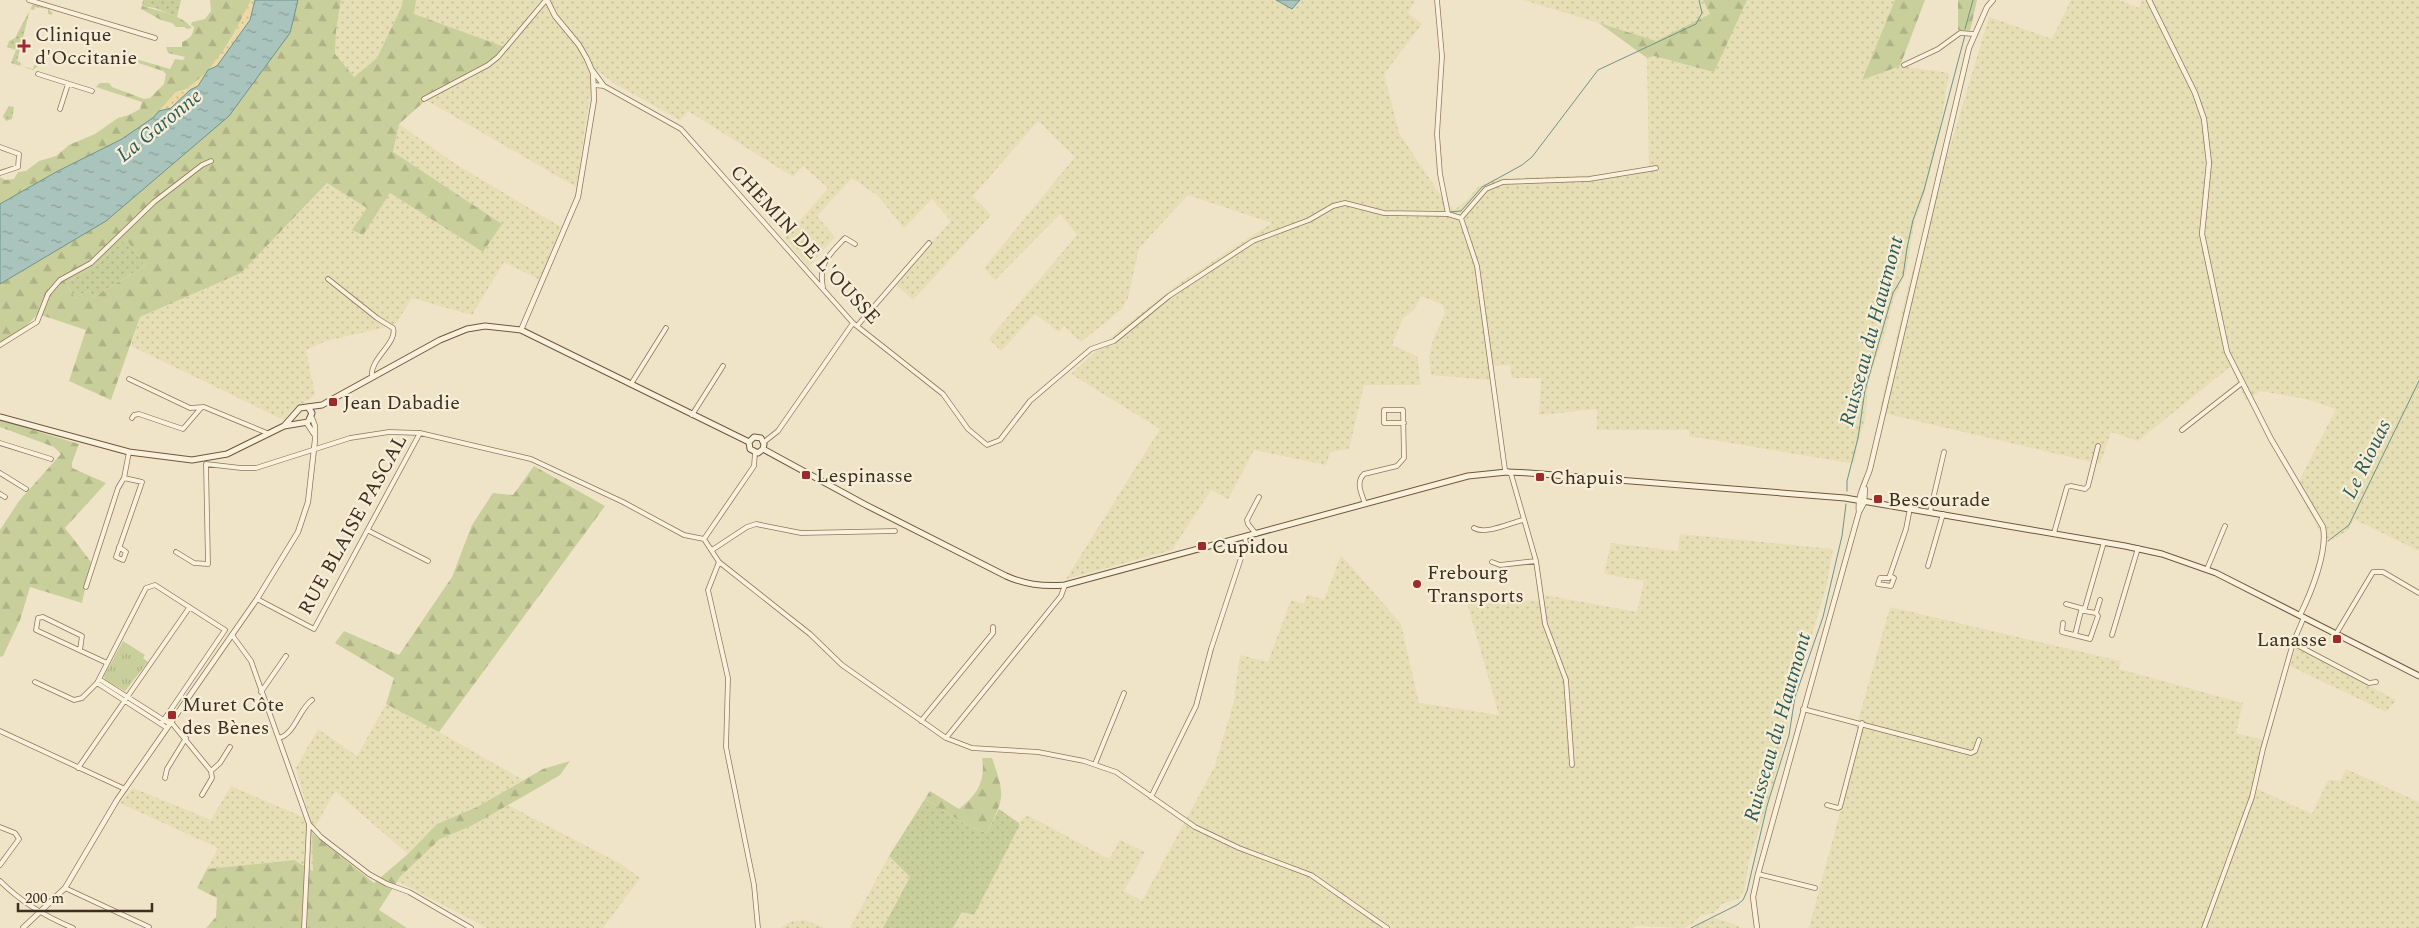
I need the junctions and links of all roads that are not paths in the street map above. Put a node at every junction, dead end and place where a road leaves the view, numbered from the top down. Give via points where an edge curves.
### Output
1 (29, 0) edge
2 (546, 0) edge
3 (1437, 0) edge
4 (1987, 0) edge
5 (1993, 0) edge
6 (2149, 0) edge
7 (1986, 7) junction
8 (1974, 34) junction
9 (155, 38) dead end
10 (1904, 64) dead end
11 (592, 70) junction
12 (38, 74) dead end
13 (68, 84) junction
14 (594, 85) junction
15 (604, 86) junction
16 (92, 91) dead end
17 (424, 99) dead end
18 (60, 109) dead end
19 (0, 147) edge
20 (211, 161) dead end
21 (1656, 168) dead end
22 (0, 173) edge
23 (1448, 214) junction
24 (1461, 218) junction
25 (929, 243) dead end
26 (855, 244) dead end
27 (328, 279) dead end
28 (824, 289) junction
29 (853, 322) junction
30 (857, 326) junction
31 (666, 328) dead end
32 (521, 330) junction
33 (0, 345) edge
34 (723, 366) dead end
35 (372, 377) junction
36 (129, 380) dead end
37 (2242, 383) junction
38 (631, 384) junction
39 (322, 405) junction
40 (308, 407) junction
41 (201, 408) junction
42 (297, 413) junction
43 (692, 415) junction
44 (0, 416) edge
45 (312, 417) junction
46 (132, 418) dead end
47 (304, 422) junction
48 (1404, 422) junction
49 (284, 426) junction
50 (2182, 430) dead end
51 (268, 433) junction
52 (420, 433) junction
53 (315, 435) junction
54 (749, 442) junction
55 (764, 442) junction
56 (0, 443) edge
57 (2098, 446) dead end
58 (763, 449) junction
59 (314, 451) junction
60 (129, 452) junction
61 (1944, 452) dead end
62 (755, 453) junction
63 (51, 460) dead end
64 (206, 461) junction
65 (1507, 472) junction
66 (0, 473) edge
67 (124, 478) junction
68 (1864, 488) junction
69 (26, 489) dead end
70 (0, 494) edge
71 (5, 497) dead end
72 (1259, 498) dead end
73 (1858, 500) junction
74 (1864, 500) junction
75 (1366, 504) junction
76 (1910, 508) junction
77 (1859, 512) junction
78 (1930, 512) junction
79 (1943, 514) junction
80 (1523, 520) junction
81 (2225, 526) dead end
82 (1474, 528) dead end
83 (369, 531) junction
84 (895, 531) dead end
85 (2054, 533) junction
86 (1256, 534) junction
87 (1245, 537) junction
88 (704, 539) junction
89 (2104, 542) junction
90 (120, 547) dead end
91 (2138, 548) junction
92 (712, 550) junction
93 (176, 552) dead end
94 (428, 561) dead end
95 (1536, 561) junction
96 (719, 562) junction
97 (1492, 562) dead end
98 (1928, 566) dead end
99 (2206, 569) junction
100 (1890, 576) dead end
101 (1065, 585) junction
102 (86, 588) dead end
103 (2419, 592) edge
104 (258, 599) junction
105 (2100, 600) dead end
106 (2066, 604) dead end
107 (189, 608) junction
108 (2084, 610) junction
109 (2096, 613) junction
110 (2302, 616) junction
111 (2063, 624) dead end
112 (993, 628) dead end
113 (2336, 634) junction
114 (232, 635) junction
115 (2074, 635) junction
116 (2112, 635) dead end
117 (2293, 643) junction
118 (80, 650) junction
119 (286, 656) dead end
120 (107, 662) junction
121 (2419, 676) edge
122 (99, 679) junction
123 (35, 682) dead end
124 (2376, 682) dead end
125 (96, 683) junction
126 (261, 692) junction
127 (1124, 694) dead end
128 (126, 699) junction
129 (312, 700) dead end
130 (1803, 709) junction
131 (164, 720) junction
132 (921, 721) junction
133 (171, 723) junction
134 (1862, 723) junction
135 (161, 724) junction
136 (167, 728) junction
137 (0, 731) edge
138 (186, 738) junction
139 (279, 738) junction
140 (946, 738) junction
141 (1979, 740) dead end
142 (230, 748) dead end
143 (1094, 764) junction
144 (1572, 765) dead end
145 (78, 768) junction
146 (211, 771) junction
147 (165, 778) dead end
148 (125, 789) junction
149 (202, 796) dead end
150 (1151, 797) junction
151 (1827, 806) dead end
152 (309, 824) junction
153 (0, 827) edge
154 (0, 866) edge
155 (1758, 874) junction
156 (0, 881) edge
157 (65, 888) junction
158 (1815, 888) dead end
159 (40, 912) junction
160 (149, 927) dead end
161 (23, 928) edge
162 (73, 928) edge
163 (304, 928) edge
164 (471, 928) edge
165 (758, 928) edge
166 (1387, 928) edge
167 (1757, 928) edge
168 (2204, 928) edge

1 - 9 street
2 - 11 street via 579,45
2 - 17 street via 498,57
3 - 23 street via 1442,56 1437,134
4 - 7 street
5 - 7 street
6 - 37 street via 2202,111 2209,163 2203,244 2224,343
7 - 8 street
8 - 10 street via 1960,34 1938,49
8 - 68 street
11 - 14 street
11 - 15 street, CHEMIN DE L'OUSSE
12 - 13 street
13 - 16 street
13 - 18 street
14 - 15 street, CHEMIN DE L'OUSSE
14 - 32 street via 591,124 578,197
15 - 28 street, CHEMIN DE L'OUSSE via 681,129
19 - 22 street via 19,154 18,167
20 - 33 street via 154,202 91,263 60,280 48,294 37,322
21 - 24 street via 1589,179 1498,184 1480,195
23 - 24 street, CHEMIN DE L'OUSSE
23 - 30 street, CHEMIN DE L'OUSSE via 1384,213 1345,203 1253,241 1169,296 1114,342 1091,349 1030,401 1000,440 987,445 968,429 943,394
24 - 65 street via 1478,266
25 - 30 street
26 - 28 street via 845,238 824,262 821,273
27 - 35 street via 393,328 393,336 373,366
28 - 29 street, CHEMIN DE L'OUSSE
29 - 30 street, CHEMIN DE L'OUSSE
29 - 55 street via 778,431
31 - 38 street
32 - 35 main road via 485,326 467,329
32 - 38 main road
34 - 43 street
35 - 39 main road
36 - 41 street via 190,408
37 - 50 street
37 - 110 street via 2323,527 2322,554
38 - 43 main road
39 - 40 main road
39 - 45 main road
40 - 42 main road via 302,407
40 - 45 main road
41 - 46 street via 183,429 139,414
41 - 51 street
42 - 47 main road
42 - 49 main road
43 - 54 main road
44 - 60 main road
45 - 47 main road
45 - 53 street
47 - 49 main road
47 - 53 street
48 - 48 street via 1403,410 1384,410 1384,423
48 - 75 street via 1404,458 1401,463 1360,478
49 - 51 main road
51 - 64 main road
52 - 59 street via 380,433 350,438
52 - 83 street, RUE BLAISE PASCAL
52 - 88 street via 531,459 684,535
53 - 59 street
54 - 55 main road via 756,437
54 - 62 main road
55 - 58 main road
56 - 63 street
57 - 85 street via 2088,486 2067,487
58 - 62 main road
58 - 101 main road via 1019,582 1040,586
59 - 64 street via 256,468
59 - 104 street via 308,502 298,532
60 - 64 main road via 166,459
60 - 67 street
61 - 78 street
62 - 88 street via 754,466
64 - 93 street via 208,564 194,563
65 - 73 main road
65 - 75 main road via 1468,476
65 - 80 street via 1511,474
66 - 69 street
67 - 90 street via 142,482
67 - 102 street
68 - 73 street
68 - 74 street
70 - 71 street
72 - 86 street via 1247,520
73 - 74 main road
73 - 77 street
74 - 76 main road
74 - 77 street
75 - 86 main road
76 - 78 main road
76 - 100 street
77 - 130 street
78 - 79 main road
79 - 85 main road
79 - 98 street
80 - 82 street via 1488,530
80 - 95 street
81 - 99 street
83 - 94 street
83 - 104 street, RUE BLAISE PASCAL via 314,629
84 - 92 street via 801,533 756,524
85 - 89 main road
86 - 87 main road
87 - 101 main road
87 - 150 street via 1246,543 1196,706
88 - 92 street
89 - 91 main road
89 - 108 street
91 - 99 main road
91 - 116 street
92 - 96 street
95 - 97 street via 1500,565
95 - 144 street via 1545,624 1566,680
96 - 132 street via 810,634 842,665
96 - 165 street via 708,590 728,678 726,747 754,885
99 - 110 main road
101 - 140 street via 1060,596
103 - 113 street via 2382,572 2373,572
104 - 114 street
105 - 109 street
106 - 108 street
107 - 120 street via 155,585 146,588
107 - 128 street
107 - 131 street via 225,630
108 - 109 street
108 - 115 street
109 - 115 street via 2092,639
110 - 113 main road
110 - 117 street
111 - 115 street via 2062,632
112 - 132 street via 993,633
113 - 121 main road
114 - 126 street via 251,661
114 - 133 street
117 - 124 street via 2369,683
117 - 168 street via 2252,797
118 - 118 street via 82,636 43,617 38,618 36,630
118 - 120 street
119 - 126 street
120 - 122 street
122 - 125 street
122 - 128 street
123 - 125 street via 74,700 82,698
125 - 128 street
126 - 139 street
127 - 143 street
128 - 131 street
128 - 135 street
128 - 145 street
129 - 139 street via 286,735
130 - 134 street
130 - 155 street
131 - 133 street
131 - 135 street
132 - 140 street
133 - 136 street
133 - 138 street
134 - 141 street via 1971,753
134 - 151 street via 1840,807
135 - 136 street
136 - 148 street
137 - 145 street
138 - 146 street
138 - 147 street
139 - 152 street
140 - 143 street via 972,748 1038,752
142 - 146 street
143 - 150 street via 1116,772
145 - 148 street
146 - 149 street via 212,778
148 - 157 street
150 - 166 street via 1195,827 1239,848 1311,875
152 - 163 street
152 - 164 street via 369,874 409,892
153 - 154 street via 15,833 19,839
155 - 158 street
155 - 167 street via 1753,897
156 - 159 street
157 - 159 street
157 - 160 street
159 - 161 street
159 - 162 street

